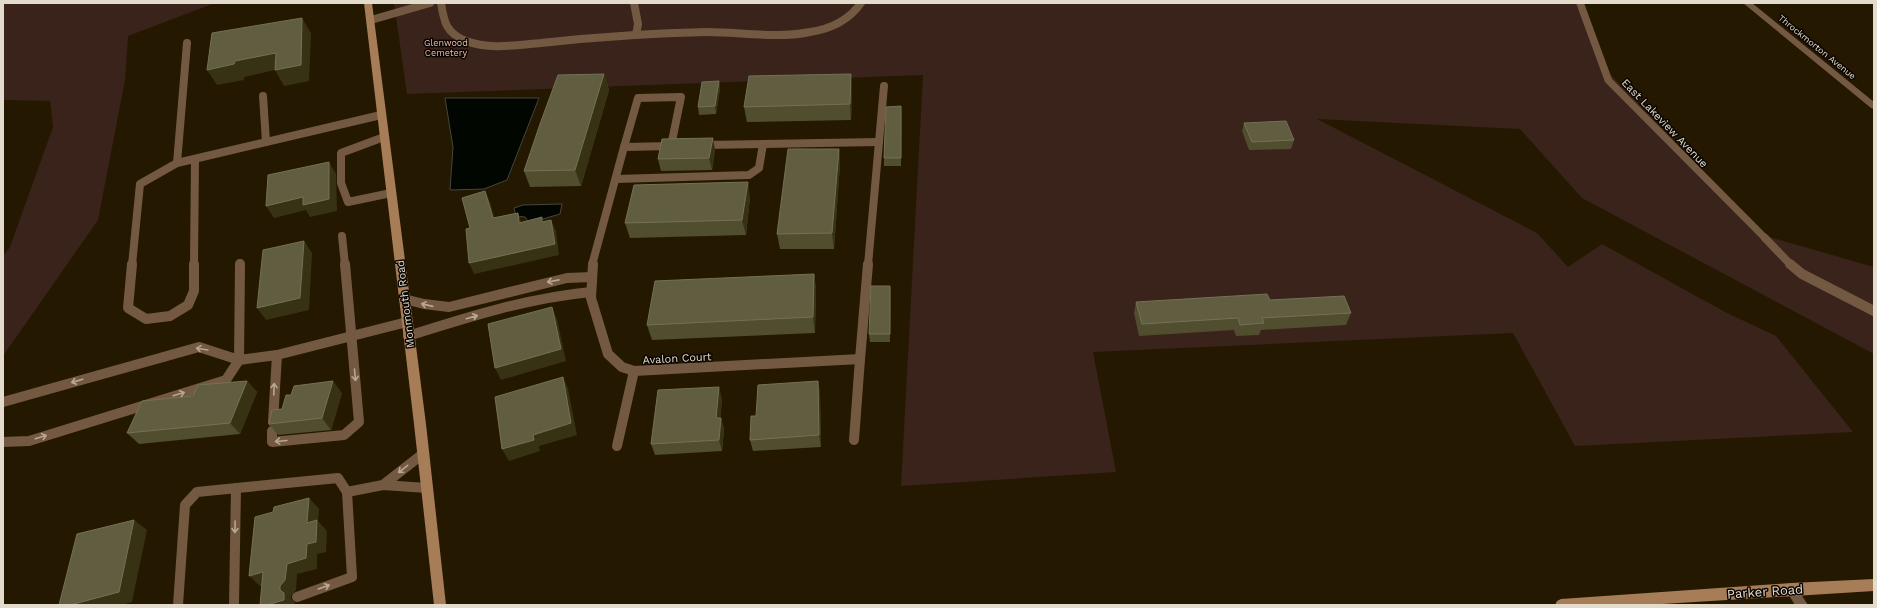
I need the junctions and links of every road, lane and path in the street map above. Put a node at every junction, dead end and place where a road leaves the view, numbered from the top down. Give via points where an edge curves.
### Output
1 (368, 3) edge
2 (430, 3) edge
3 (441, 3) edge
4 (634, 3) edge
5 (861, 3) edge
6 (1580, 3) edge
7 (1748, 3) edge
8 (371, 20) junction
9 (636, 35) junction
10 (187, 43) dead end
11 (884, 86) dead end
12 (263, 96) dead end
13 (1874, 106) edge
14 (382, 114) junction
15 (384, 137) junction
16 (266, 142) junction
17 (879, 142) junction
18 (763, 144) junction
19 (694, 145) edge
20 (624, 147) junction
21 (195, 159) junction
22 (177, 163) junction
23 (616, 179) junction
24 (391, 194) junction
25 (342, 236) dead end
26 (1765, 238) joint
27 (240, 263) dead end
28 (592, 277) junction
29 (591, 292) junction
30 (404, 299) junction
31 (1874, 311) edge
32 (407, 322) junction
33 (351, 336) junction
34 (408, 336) junction
35 (277, 355) junction
36 (860, 359) junction
37 (239, 360) junction
38 (634, 371) junction
39 (3, 402) edge
40 (854, 440) dead end
41 (3, 442) edge
42 (617, 446) dead end
43 (424, 453) junction
44 (382, 485) junction
45 (236, 488) junction
46 (427, 488) junction
47 (347, 492) junction
48 (1874, 585) edge
49 (1791, 589) junction
50 (297, 596) dead end
51 (178, 605) edge
52 (234, 605) edge
53 (440, 605) edge
54 (1561, 605) edge
55 (1802, 605) edge

1 - 8 main road, Monmouth Road
2 - 8 lane
3 - 9 lane via 448,29 456,36 476,44 505,46
4 - 9 lane via 638,24
5 - 9 lane via 841,21 813,32
6 - 26 street, East Lakeview Avenue via 1608,80
7 - 13 street, Throckmorton Avenue
8 - 14 main road, Monmouth Road
10 - 22 lane
11 - 17 lane
12 - 16 lane
14 - 15 main road, Monmouth Road
14 - 16 lane
15 - 24 main road, Monmouth Road
15 - 24 lane via 341,154 341,183 348,202
16 - 21 lane
17 - 18 lane
17 - 36 lane
18 - 19 lane
18 - 23 lane via 759,168 749,175
20 - 20 lane, Avalon Court via 675,146 682,97 638,98
20 - 23 lane, Avalon Court
21 - 22 lane
21 - 22 lane via 194,291 188,305 170,316 146,319 128,308 140,184
23 - 28 lane, Avalon Court via 592,266
24 - 30 main road, Monmouth Road
25 - 33 lane
26 - 31 lane via 1802,274
27 - 37 lane
28 - 29 lane, Avalon Court
28 -> 30 lane via 567,278 448,308
34 -> 29 lane via 536,299
29 - 38 lane, Avalon Court via 608,354 622,368
30 - 32 main road, Monmouth Road
32 - 33 lane
32 - 34 main road, Monmouth Road
33 - 35 lane
33 -> 35 lane via 358,422 344,435 272,442
34 - 43 main road, Monmouth Road
35 - 37 lane
36 - 38 lane, Avalon Court
36 - 40 lane
37 -> 39 lane via 199,347
41 -> 37 lane via 29,441 226,380
38 - 42 lane
43 -> 44 lane
43 - 46 main road, Monmouth Road
44 - 46 lane
44 - 47 lane
45 - 47 lane via 338,478
45 - 51 lane via 197,492 185,505
45 -> 52 lane
46 - 53 main road, Monmouth Road
50 -> 47 lane via 352,577
48 - 49 main road, Parker Road
49 - 54 main road, Parker Road
49 - 55 street

